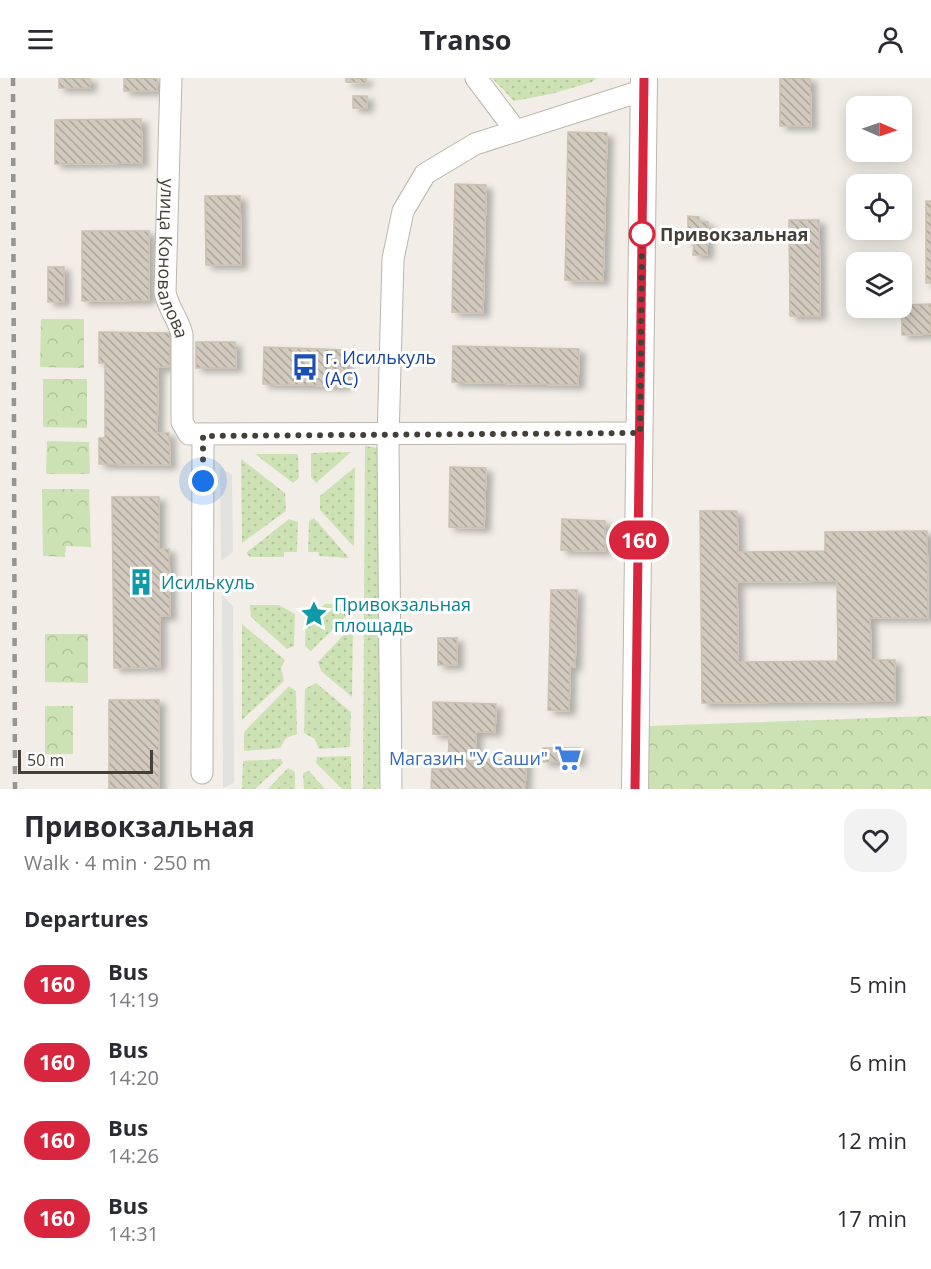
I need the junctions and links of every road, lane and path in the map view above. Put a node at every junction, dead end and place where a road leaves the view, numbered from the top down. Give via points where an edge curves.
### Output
1 (171, 78) edge
2 (477, 78) edge
3 (644, 84) edge
4 (516, 131) junction
5 (640, 433) junction
6 (196, 435) junction
7 (388, 435) junction
8 (202, 773) dead end
9 (391, 789) edge
10 (635, 789) edge

1 - 6 street, улица Коновалова via 165,292 168,307 183,335 182,422
2 - 4 street
3 - 4 street
3 - 5 street
4 - 7 street via 475,144 425,174 403,211 393,259
5 - 7 street
5 - 10 street
6 - 7 street
6 - 8 street, улица Коновалова
7 - 9 street

